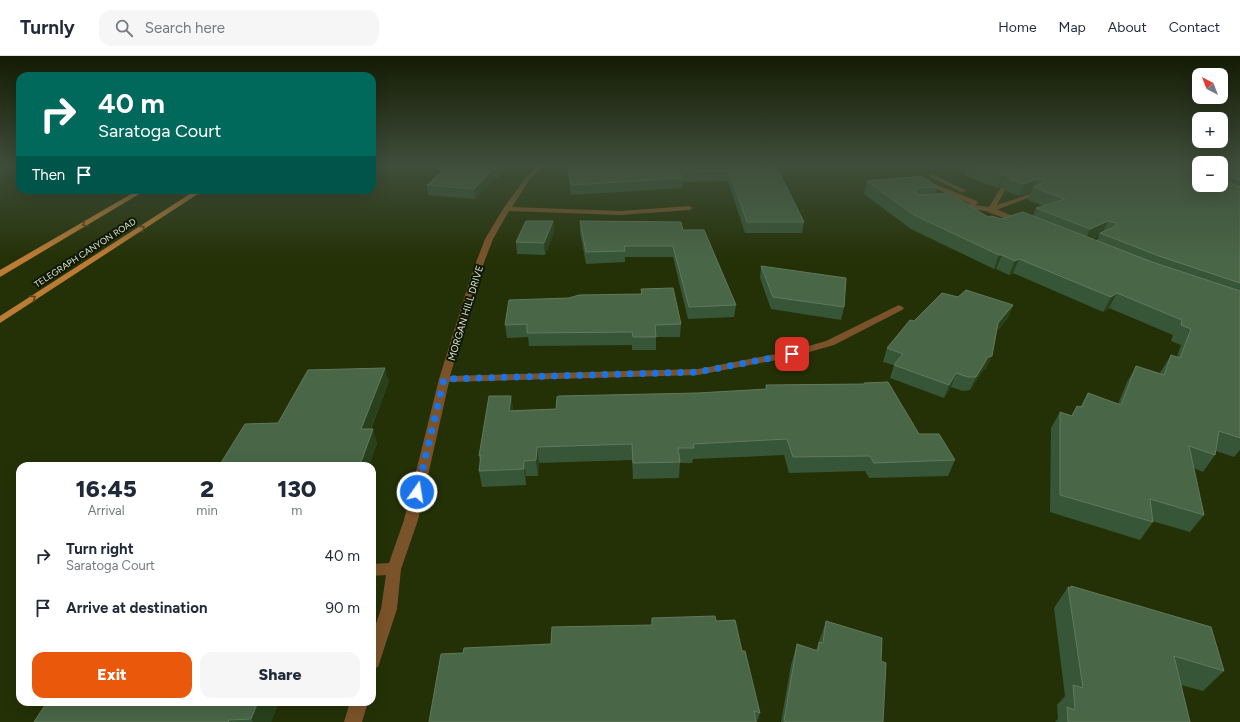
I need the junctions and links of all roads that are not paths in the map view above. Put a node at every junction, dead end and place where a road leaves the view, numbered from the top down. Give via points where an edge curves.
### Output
1 (131, 197) edge
2 (190, 197) edge
3 (515, 197) edge
4 (960, 197) edge
5 (976, 197) edge
6 (998, 197) edge
7 (1027, 197) edge
8 (952, 203) edge
9 (689, 208) dead end
10 (507, 209) junction
11 (991, 210) junction
12 (1034, 226) edge
13 (0, 274) edge
14 (899, 308) dead end
15 (0, 320) edge
16 (444, 379) junction
17 (394, 569) junction
18 (376, 570) edge
19 (376, 649) edge
20 (358, 706) edge
21 (353, 722) edge

1 -> 13 main road
15 -> 2 main road, TELEGRAPH CANYON ROAD
3 - 10 street, MORGAN HILL DRIVE
4 - 11 street
5 - 11 street
6 - 11 street
7 - 11 street
8 - 11 street
9 - 10 street via 620,213
10 - 16 street, MORGAN HILL DRIVE via 489,239 476,273
11 - 12 street
14 - 16 street via 830,343 792,354 698,372
16 - 17 street, MORGAN HILL DRIVE via 411,520
17 - 18 street
17 - 19 street, MORGAN HILL DRIVE via 389,609
20 - 21 street

